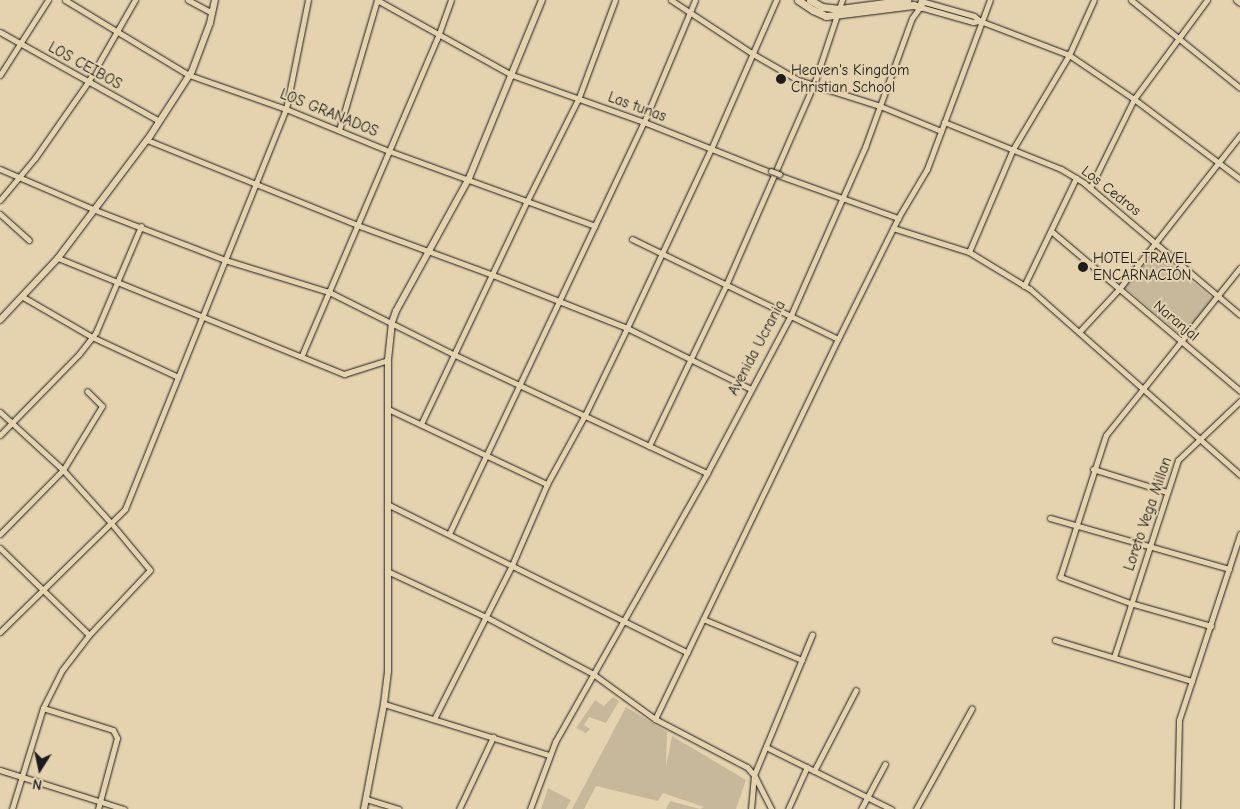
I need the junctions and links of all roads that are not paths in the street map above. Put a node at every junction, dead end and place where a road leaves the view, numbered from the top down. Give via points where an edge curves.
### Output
1 (48, 0) edge
2 (65, 0) edge
3 (134, 0) edge
4 (188, 0) edge
5 (215, 0) edge
6 (308, 0) edge
7 (377, 0) edge
8 (451, 0) edge
9 (542, 0) edge
10 (615, 0) edge
11 (671, 0) edge
12 (694, 0) edge
13 (776, 0) edge
14 (798, 0) edge
15 (810, 0) edge
16 (842, 0) edge
17 (990, 0) edge
18 (1094, 0) edge
19 (1131, 0) edge
20 (1207, 0) edge
21 (1236, 0) edge
22 (916, 2) edge
23 (1240, 3) edge
24 (839, 12) junction
25 (212, 13) junction
26 (689, 13) junction
27 (980, 21) junction
28 (116, 31) junction
29 (0, 32) edge
30 (439, 34) junction
31 (1177, 38) junction
32 (20, 44) junction
33 (753, 54) junction
34 (1069, 55) junction
35 (0, 75) edge
36 (189, 75) junction
37 (512, 75) junction
38 (88, 82) junction
39 (814, 84) junction
40 (1240, 88) edge
41 (578, 99) junction
42 (1134, 99) junction
43 (880, 106) junction
44 (286, 109) junction
45 (159, 121) junction
46 (644, 122) junction
47 (944, 122) junction
48 (339, 130) junction
49 (941, 131) junction
50 (1240, 135) edge
51 (147, 140) junction
52 (712, 149) junction
53 (389, 151) junction
54 (1012, 151) junction
55 (1217, 163) junction
56 (0, 168) edge
57 (775, 173) junction
58 (20, 176) junction
59 (469, 178) junction
60 (1076, 178) junction
61 (1240, 179) edge
62 (256, 184) junction
63 (1090, 188) junction
64 (843, 197) junction
65 (0, 200) edge
66 (527, 200) junction
67 (95, 210) junction
68 (0, 214) edge
69 (898, 218) junction
70 (357, 225) junction
71 (141, 226) junction
72 (595, 226) junction
73 (893, 228) junction
74 (1051, 231) junction
75 (29, 240) dead end
76 (632, 240) dead end
77 (1154, 243) junction
78 (429, 251) junction
79 (969, 252) junction
80 (663, 253) junction
81 (58, 258) junction
82 (225, 260) junction
83 (1240, 268) edge
84 (493, 275) junction
85 (117, 283) junction
86 (726, 286) junction
87 (1024, 286) junction
88 (1119, 289) junction
89 (329, 292) junction
90 (23, 297) junction
91 (1218, 297) junction
92 (559, 302) junction
93 (791, 315) junction
94 (1240, 315) edge
95 (2, 316) edge
96 (202, 317) junction
97 (392, 322) junction
98 (628, 328) junction
99 (1079, 332) junction
100 (92, 337) junction
101 (838, 339) junction
102 (1180, 341) junction
103 (302, 355) junction
104 (455, 355) junction
105 (691, 359) junction
106 (388, 360) junction
107 (178, 377) junction
108 (520, 385) junction
109 (751, 388) junction
110 (1142, 388) junction
111 (87, 391) dead end
112 (1240, 391) edge
113 (1240, 401) edge
114 (388, 409) junction
115 (0, 412) edge
116 (585, 415) junction
117 (12, 423) junction
118 (421, 424) junction
119 (0, 435) edge
120 (1199, 437) junction
121 (649, 446) junction
122 (486, 455) junction
123 (1093, 469) junction
124 (62, 470) junction
125 (707, 473) junction
126 (1240, 475) edge
127 (547, 484) junction
128 (1167, 492) junction
129 (387, 504) junction
130 (1050, 518) dead end
131 (111, 523) junction
132 (1076, 526) junction
133 (0, 534) edge
134 (449, 534) junction
135 (1240, 534) edge
136 (1150, 546) junction
137 (0, 548) edge
138 (512, 566) junction
139 (1229, 569) junction
140 (387, 571) junction
141 (44, 589) junction
142 (1130, 603) junction
143 (486, 617) junction
144 (702, 619) junction
145 (624, 622) junction
146 (1210, 626) junction
147 (0, 632) edge
148 (89, 635) junction
149 (812, 635) dead end
150 (1055, 640) dead end
151 (687, 652) junction
152 (1114, 658) junction
153 (802, 660) junction
154 (593, 674) junction
155 (1192, 681) junction
156 (856, 690) dead end
157 (384, 704) junction
158 (43, 708) junction
159 (972, 708) dead end
160 (655, 719) junction
161 (434, 720) junction
162 (493, 737) junction
163 (766, 747) junction
164 (549, 755) junction
165 (885, 764) dead end
166 (807, 767) junction
167 (0, 770) edge
168 (814, 771) junction
169 (754, 775) junction
170 (23, 776) junction
171 (867, 797) junction
172 (366, 799) junction
173 (100, 802) junction
174 (12, 809) edge
175 (98, 809) edge
176 (124, 809) edge
177 (364, 809) edge
178 (399, 809) edge
179 (459, 809) edge
180 (530, 809) edge
181 (751, 809) edge
182 (772, 809) edge
183 (788, 809) edge
184 (861, 809) edge
185 (891, 809) edge
186 (916, 809) edge
187 (1177, 809) edge

1 - 32 street
2 - 28 street, LOS GRANADOS
3 - 28 street
4 - 25 street
5 - 25 street
6 - 44 street
7 - 30 street, Las tunas
7 - 48 street
8 - 30 street
9 - 37 street
10 - 41 street
11 - 26 street
12 - 26 street
13 - 33 street
14 - 24 main road via 818,14
15 - 24 main road
16 - 24 street
17 - 27 street
18 - 34 street
19 - 31 street
20 - 31 street
21 - 23 street
22 - 24 main road
22 - 27 street via 974,16
22 - 43 street, Avenida Ucrania
24 - 39 street
25 - 36 street
26 - 33 street
26 - 46 street
27 - 34 street
27 - 47 street
28 - 36 street, LOS GRANADOS
28 - 38 street
29 - 32 street, LOS CEIBOS
30 - 37 street, Las tunas
30 - 53 street
31 - 40 street
31 - 42 street
32 - 35 street
32 - 38 street, LOS CEIBOS
33 - 39 street via 798,80
33 - 52 street
34 - 42 street
34 - 54 street
36 - 44 street, LOS GRANADOS
36 - 45 street
37 - 41 street, Las tunas
37 - 59 street
38 - 45 street, LOS CEIBOS
38 - 58 street
39 - 43 street
39 - 57 street
41 - 46 street, Las tunas
41 - 66 street
42 - 55 street
42 - 63 street
43 - 49 street
43 - 64 street, Avenida Ucrania
44 - 48 street, LOS GRANADOS
44 - 62 street
45 - 51 street
46 - 52 street, Las tunas
46 - 72 street
47 - 49 street
47 - 54 street, Los Cedros
48 - 53 street, LOS GRANADOS
49 - 69 street via 926,169
50 - 55 street
51 - 62 street
51 - 67 street
52 - 57 street, Las tunas
52 - 80 street
53 - 59 street, LOS GRANADOS
53 - 70 street
54 - 60 street, Los Cedros
54 - 79 street
55 - 61 street
55 - 77 street
56 - 58 street
57 - 64 street, Las tunas
57 - 86 street
58 - 65 street
58 - 67 street
59 - 66 street, LOS GRANADOS
59 - 78 street
60 - 63 street, Los Cedros
60 - 74 street
62 - 70 street
62 - 82 street
63 - 77 street, Los Cedros
64 - 69 street, Las tunas
64 - 93 street, Avenida Ucrania
66 - 72 street, LOS GRANADOS
66 - 84 street
67 - 71 street
67 - 81 street
68 - 75 street
69 - 73 street
70 - 78 street
70 - 89 street
71 - 82 street
71 - 85 street
72 - 92 street
73 - 79 street
73 - 101 street
74 - 87 street
74 - 88 street, Naranjal
76 - 80 street
77 - 88 street
77 - 91 street, Los Cedros
78 - 84 street
78 - 97 street
79 - 87 street
80 - 86 street
80 - 98 street
81 - 85 street
81 - 90 street
82 - 89 street
82 - 96 street
83 - 91 street
84 - 92 street
84 - 104 street
85 - 96 street
85 - 100 street
86 - 93 street
86 - 105 street
87 - 99 street
88 - 99 street
88 - 102 street, Naranjal
89 - 97 street
89 - 103 street
90 - 95 street
90 - 100 street
91 - 94 street, Los Cedros
91 - 102 street
92 - 98 street
92 - 108 street
93 - 101 street
93 - 109 street, Avenida Ucrania
96 - 103 street
96 - 107 street
97 - 104 street
97 - 106 street
98 - 105 street
98 - 116 street
99 - 110 street
100 - 107 street
100 - 117 street
101 - 144 street
102 - 110 street
102 - 112 street, Naranjal
103 - 106 street via 344,374
104 - 108 street
104 - 118 street
105 - 109 street
105 - 121 street
106 - 114 street
107 - 131 street via 125,509
108 - 116 street
108 - 122 street
109 - 125 street, Avenida Ucrania
110 - 120 street
110 - 123 street via 1110,428
111 - 124 street via 102,406
113 - 120 street, Loreto Vega Millan
114 - 118 street
114 - 129 street
115 - 117 street
116 - 121 street
116 - 127 street
117 - 119 street
117 - 124 street
118 - 122 street
120 - 126 street
120 - 128 street, Loreto Vega Millan via 1178,460
121 - 125 street
122 - 127 street
122 - 134 street
123 - 128 street
123 - 132 street
124 - 131 street
124 - 133 street
125 - 145 street, Avenida Ucrania
127 - 138 street
128 - 136 street, Loreto Vega Millan
129 - 134 street
129 - 140 street
130 - 132 street
131 - 141 street
131 - 148 street via 150,570
132 - 136 street
132 - 142 street via 1060,576
134 - 138 street
135 - 139 street
136 - 139 street
136 - 142 street, Loreto Vega Millan
137 - 141 street
138 - 143 street
138 - 145 street
139 - 146 street
140 - 143 street
140 - 157 street via 388,671
141 - 147 street
141 - 148 street
142 - 146 street
142 - 152 street, Loreto Vega Millan
143 - 154 street
143 - 161 street
144 - 151 street
144 - 153 street
145 - 151 street
145 - 154 street, Avenida Ucrania
146 - 155 street
148 - 158 street via 62,670
149 - 153 street
150 - 152 street
151 - 160 street
152 - 155 street
153 - 163 street
154 - 160 street
154 - 164 street, Avenida Ucrania
155 - 187 street via 1179,720
156 - 168 street
157 - 161 street
157 - 172 street
158 - 170 street
158 - 173 street via 113,730 116,738
159 - 186 street
160 - 169 street via 747,767
161 - 162 street
162 - 164 street
162 - 179 street
163 - 166 street
163 - 169 street
164 - 180 street, Avenida Ucrania
165 - 171 street
166 - 168 street
166 - 183 street
167 - 170 street
168 - 171 street
169 - 181 street
169 - 182 street
170 - 173 street
170 - 174 street
171 - 184 street
171 - 185 street
172 - 177 street
172 - 178 street
173 - 175 street
173 - 176 street

